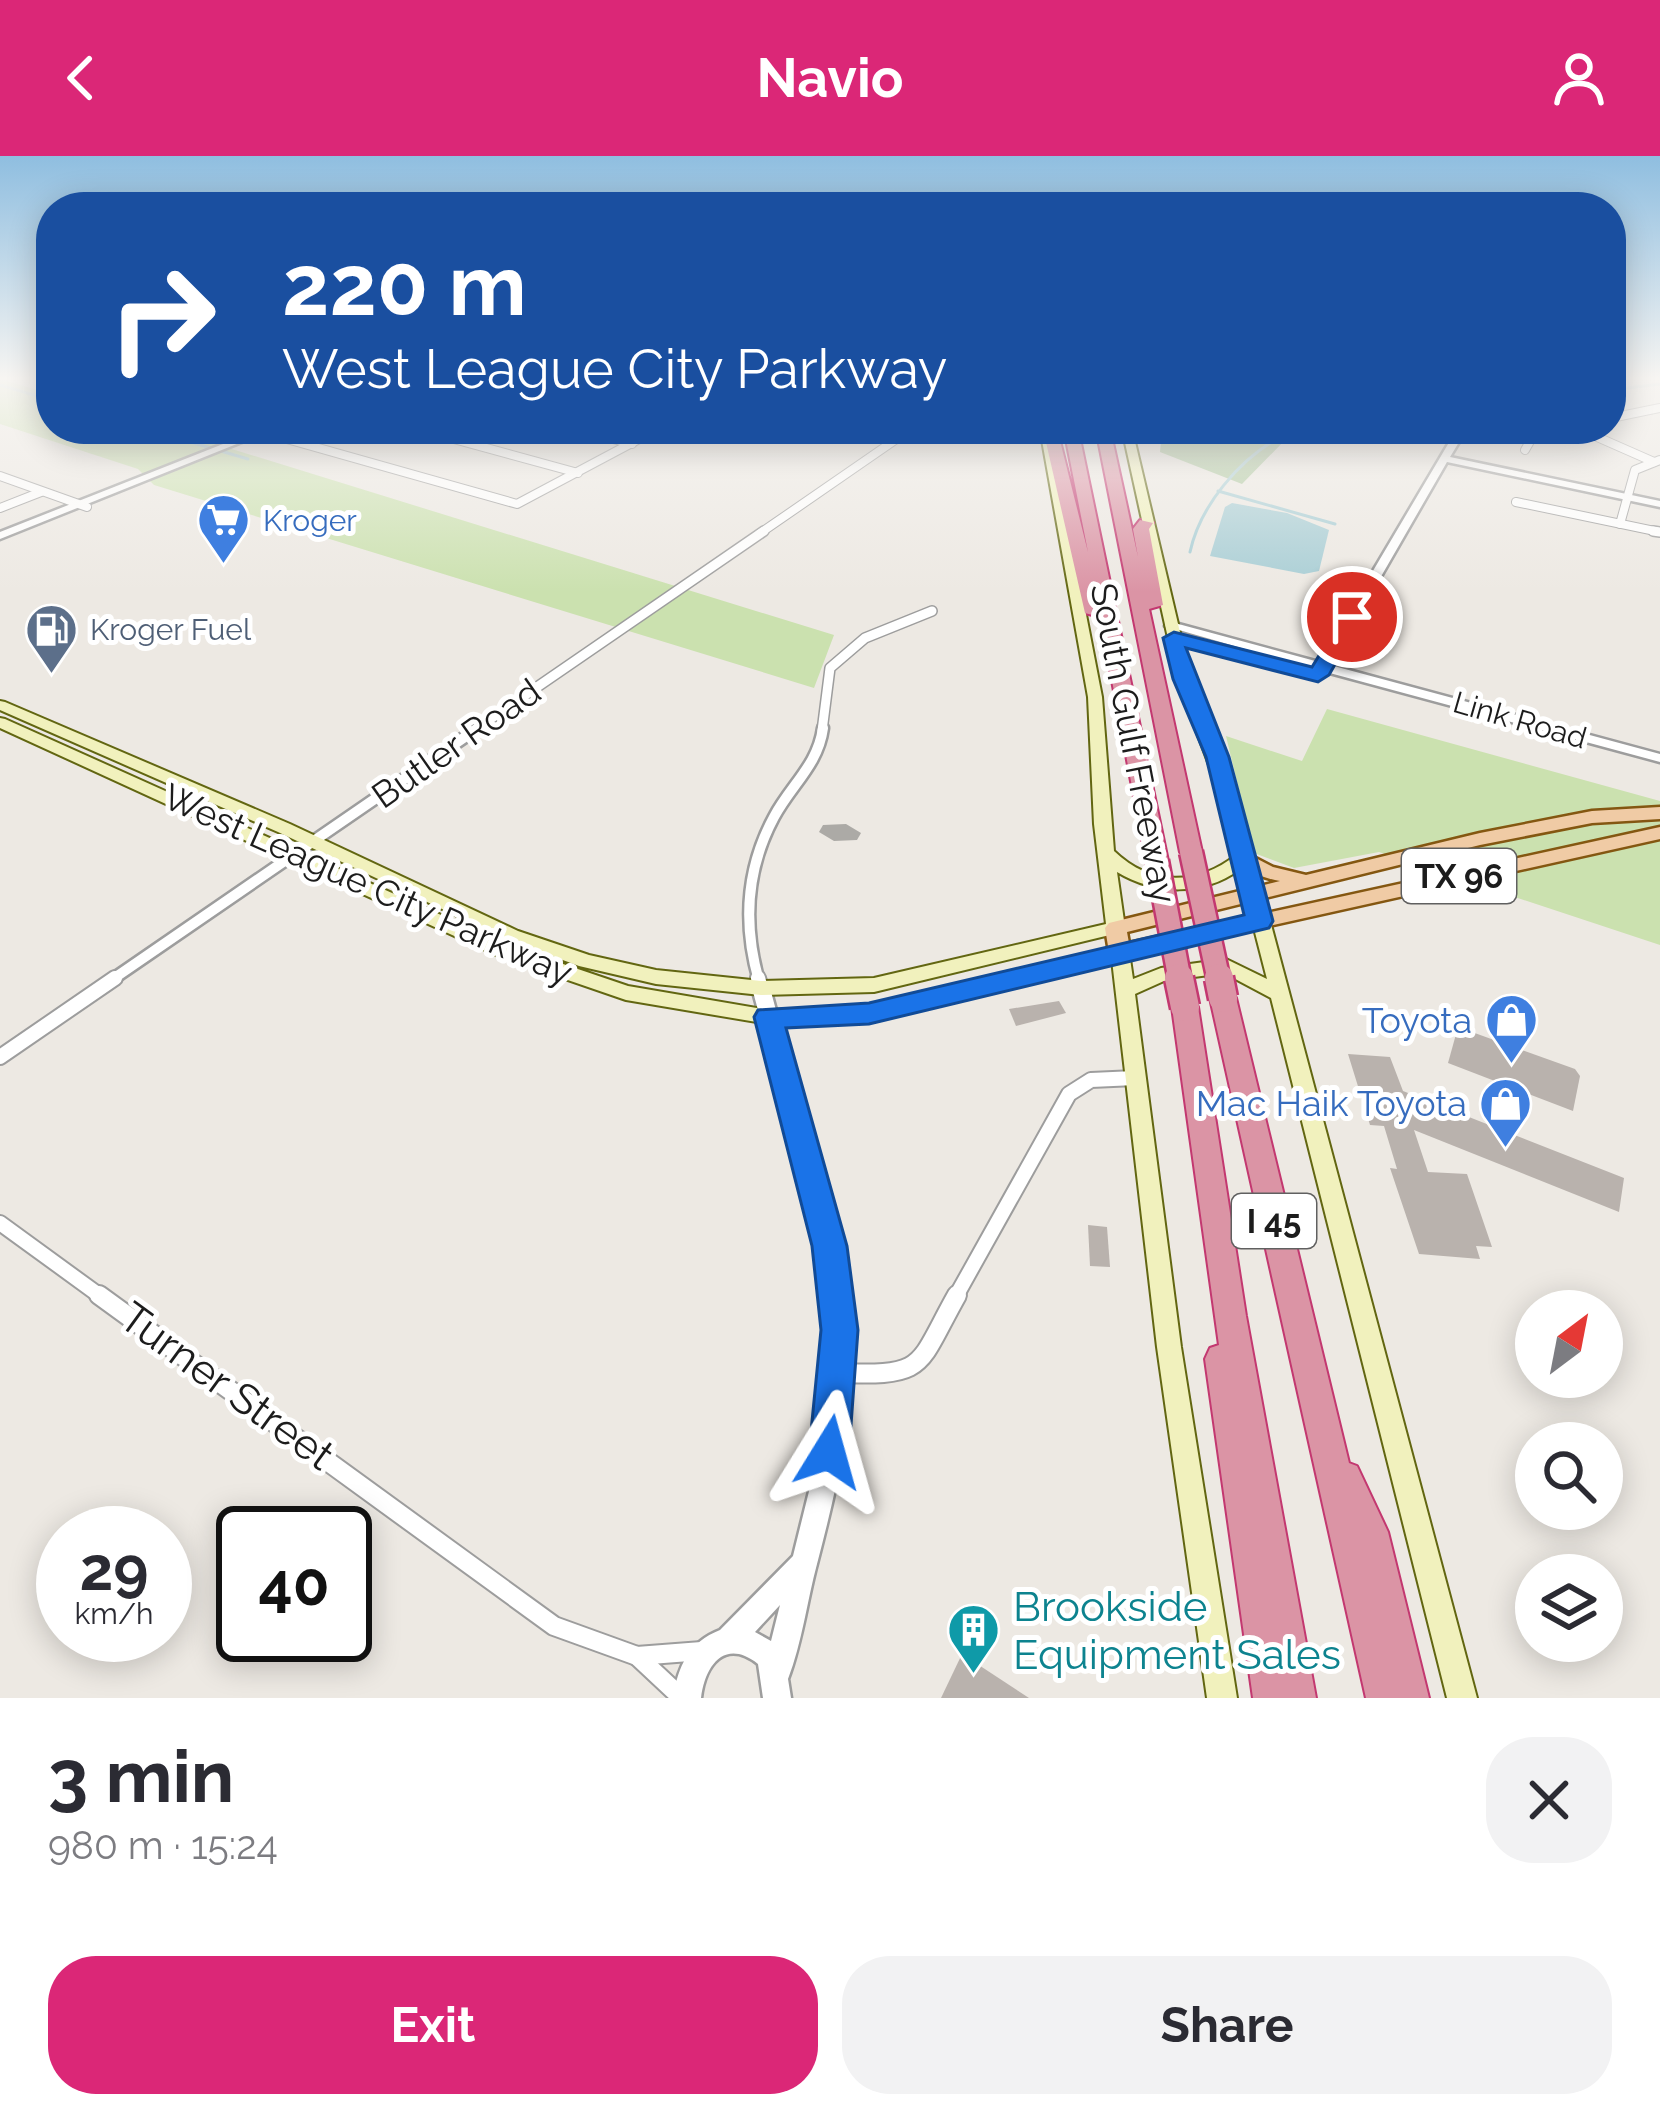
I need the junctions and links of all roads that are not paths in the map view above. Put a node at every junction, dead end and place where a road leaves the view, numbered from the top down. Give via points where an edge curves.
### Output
1 (219, 449) edge
2 (329, 449) edge
3 (490, 449) edge
4 (623, 449) edge
5 (882, 449) edge
6 (1051, 449) edge
7 (1052, 449) edge
8 (1076, 449) edge
9 (1107, 449) edge
10 (1134, 449) edge
11 (1450, 449) edge
12 (1628, 449) edge
13 (1443, 461) junction
14 (1657, 461) edge
15 (578, 473) junction
16 (0, 476) edge
17 (43, 492) junction
18 (1628, 497) junction
19 (1516, 502) dead end
20 (1660, 504) edge
21 (83, 505) junction
22 (0, 508) edge
23 (1145, 523) junction
24 (1620, 524) junction
25 (1660, 532) edge
26 (0, 539) edge
27 (932, 611) dead end
28 (1173, 632) junction
29 (1119, 665) junction
30 (1321, 670) junction
31 (1156, 688) junction
32 (0, 706) edge
33 (0, 722) edge
34 (45, 724) junction
35 (25, 732) junction
36 (1660, 763) edge
37 (156, 772) junction
38 (139, 782) junction
39 (1660, 813) edge
40 (1660, 833) edge
41 (314, 842) junction
42 (297, 853) junction
43 (1106, 853) junction
44 (1242, 857) junction
45 (1322, 879) junction
46 (1251, 894) junction
47 (1259, 921) junction
48 (1118, 940) junction
49 (761, 988) junction
50 (1124, 990) junction
51 (1280, 994) junction
52 (768, 1017) junction
53 (0, 1057) edge
54 (1135, 1078) junction
55 (0, 1223) edge
56 (1219, 1231) junction
57 (839, 1373) junction
58 (1327, 1444) junction
59 (800, 1567) junction
60 (730, 1638) junction
61 (704, 1651) junction
62 (638, 1656) junction
63 (777, 1685) edge
64 (685, 1698) edge
65 (1222, 1698) edge
66 (1273, 1698) edge
67 (1296, 1698) edge
68 (1385, 1698) edge
69 (1409, 1698) edge
70 (1462, 1698) edge

1 - 21 street
2 - 15 street via 517,505
3 - 15 street
4 - 15 street
5 - 41 street, Butler Road
6 - 43 main road via 1095,697
7 - 29 highway via 1079,563
8 - 29 highway, South Gulf Freeway / I 45
9 - 31 highway, South Gulf Freeway / I 45
10 - 23 main road
11 - 13 street
12 - 14 street
13 - 18 street
13 - 30 street
14 - 18 street via 1635,470
16 - 17 street
17 - 21 street
17 - 22 street
18 - 20 street
18 - 24 street
19 - 24 street
21 - 26 street
23 - 28 main road
23 - 31 highway via 1166,669
24 - 25 street
27 - 49 street via 865,638 830,668 820,751 774,818 750,878 749,947
28 - 30 street, Link Road
28 - 44 main road
29 - 56 highway, South Gulf Freeway / I 45, bridge
30 - 36 street, Link Road
31 - 58 highway, South Gulf Freeway / I 45, bridge
32 - 34 main road, West League City Parkway
33 - 35 main road, West League City Parkway
34 - 35 main road
34 - 37 main road, West League City Parkway
35 - 38 main road, West League City Parkway
37 - 38 main road
37 - 41 main road, West League City Parkway
38 - 42 main road, West League City Parkway
39 - 45 main road, West League City Parkway / TX 96 via 1480,839
40 - 47 main road, West League City Parkway / TX 96
41 - 42 street, Butler Road
41 - 49 main road, West League City Parkway via 586,962
42 - 52 main road, West League City Parkway via 550,970 626,993
42 - 53 street, Butler Road
43 - 44 main road via 1132,879 1176,884 1230,872
43 - 48 main road
44 - 45 main road via 1267,872
44 - 46 main road
45 - 46 main road, West League City Parkway / TX 96
46 - 47 main road
46 - 48 main road, West League City Parkway / TX 96
47 - 48 main road, West League City Parkway / TX 96
47 - 51 main road
48 - 49 main road, West League City Parkway via 874,985
48 - 50 main road
48 - 52 main road, West League City Parkway via 869,1014
49 - 52 street
50 - 51 main road via 1161,975 1226,966
50 - 54 main road
51 - 70 main road
52 - 57 street via 829,1246
54 - 57 street via 1091,1079 1069,1094 916,1368
54 - 65 main road
55 - 62 street, Turner Street via 554,1626
56 - 66 highway via 1223,1368
56 - 67 highway, South Gulf Freeway / I 45
57 - 59 street via 823,1490
58 - 68 highway, South Gulf Freeway / I 45
58 - 69 highway via 1370,1532
59 - 60 street
59 - 63 street
60 - 61 street
60 - 63 street via 759,1646
61 - 62 street, Turner Street
61 - 64 street
62 - 64 street, Turner Street

